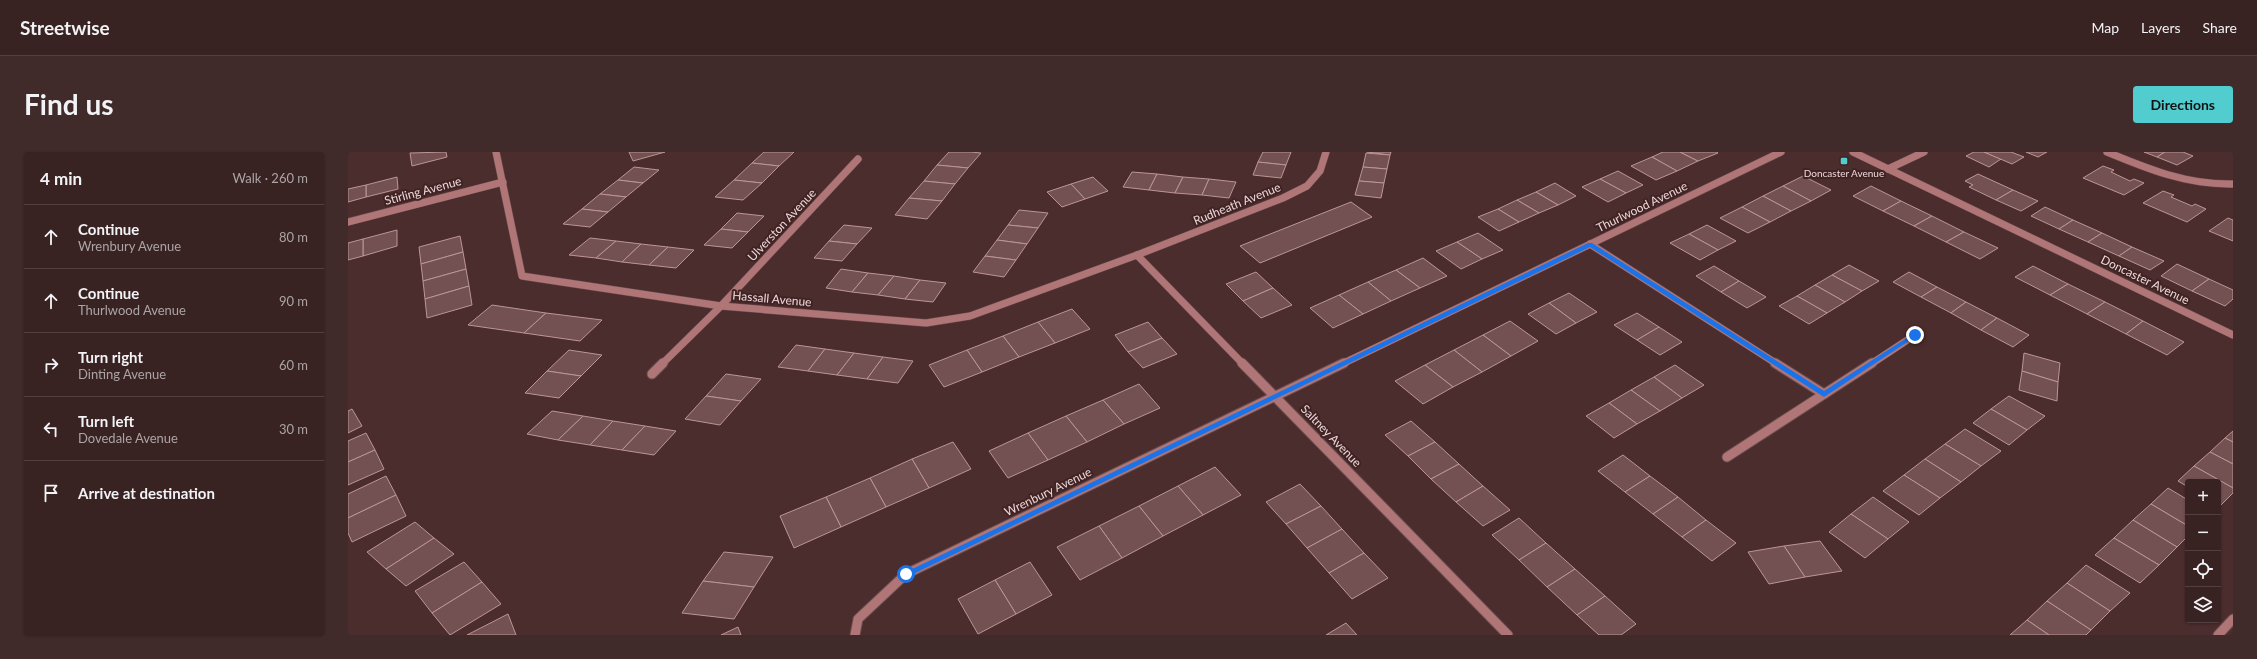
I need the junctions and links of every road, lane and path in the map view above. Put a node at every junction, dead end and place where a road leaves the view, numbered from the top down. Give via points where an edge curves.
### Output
1 (496, 152) edge
2 (1326, 152) edge
3 (1781, 152) edge
4 (1853, 152) edge
5 (1924, 152) edge
6 (2107, 152) edge
7 (858, 160) dead end
8 (1888, 169) junction
9 (503, 182) junction
10 (2233, 184) edge
11 (348, 222) edge
12 (1590, 244) junction
13 (1137, 255) junction
14 (721, 306) junction
15 (1915, 335) dead end
16 (2233, 335) edge
17 (652, 374) dead end
18 (1824, 394) junction
19 (1276, 396) junction
20 (1727, 458) dead end
21 (2233, 619) edge
22 (855, 635) edge
23 (1508, 635) edge
24 (2218, 635) edge

1 - 9 street, Hassall Avenue
2 - 13 street, Rudheath Avenue via 1320,171 1307,186 1283,198
3 - 12 street, Thurlwood Avenue
4 - 8 street, Doncaster Avenue
5 - 8 street
6 - 10 street via 2178,179 2218,185
7 - 14 street, Ulverston Avenue
8 - 16 street, Doncaster Avenue
9 - 11 street, Stirling Avenue
9 - 14 street, Hassall Avenue via 522,276
12 - 18 street
12 - 19 street, Thurlwood Avenue
13 - 14 street, Hassall Avenue via 970,316 926,323
13 - 19 street, Saltney Avenue
14 - 17 street, Ulverston Avenue
15 - 18 street
18 - 20 street
19 - 22 street, Wrenbury Avenue via 906,574 858,619
19 - 23 street, Saltney Avenue
21 - 24 street

